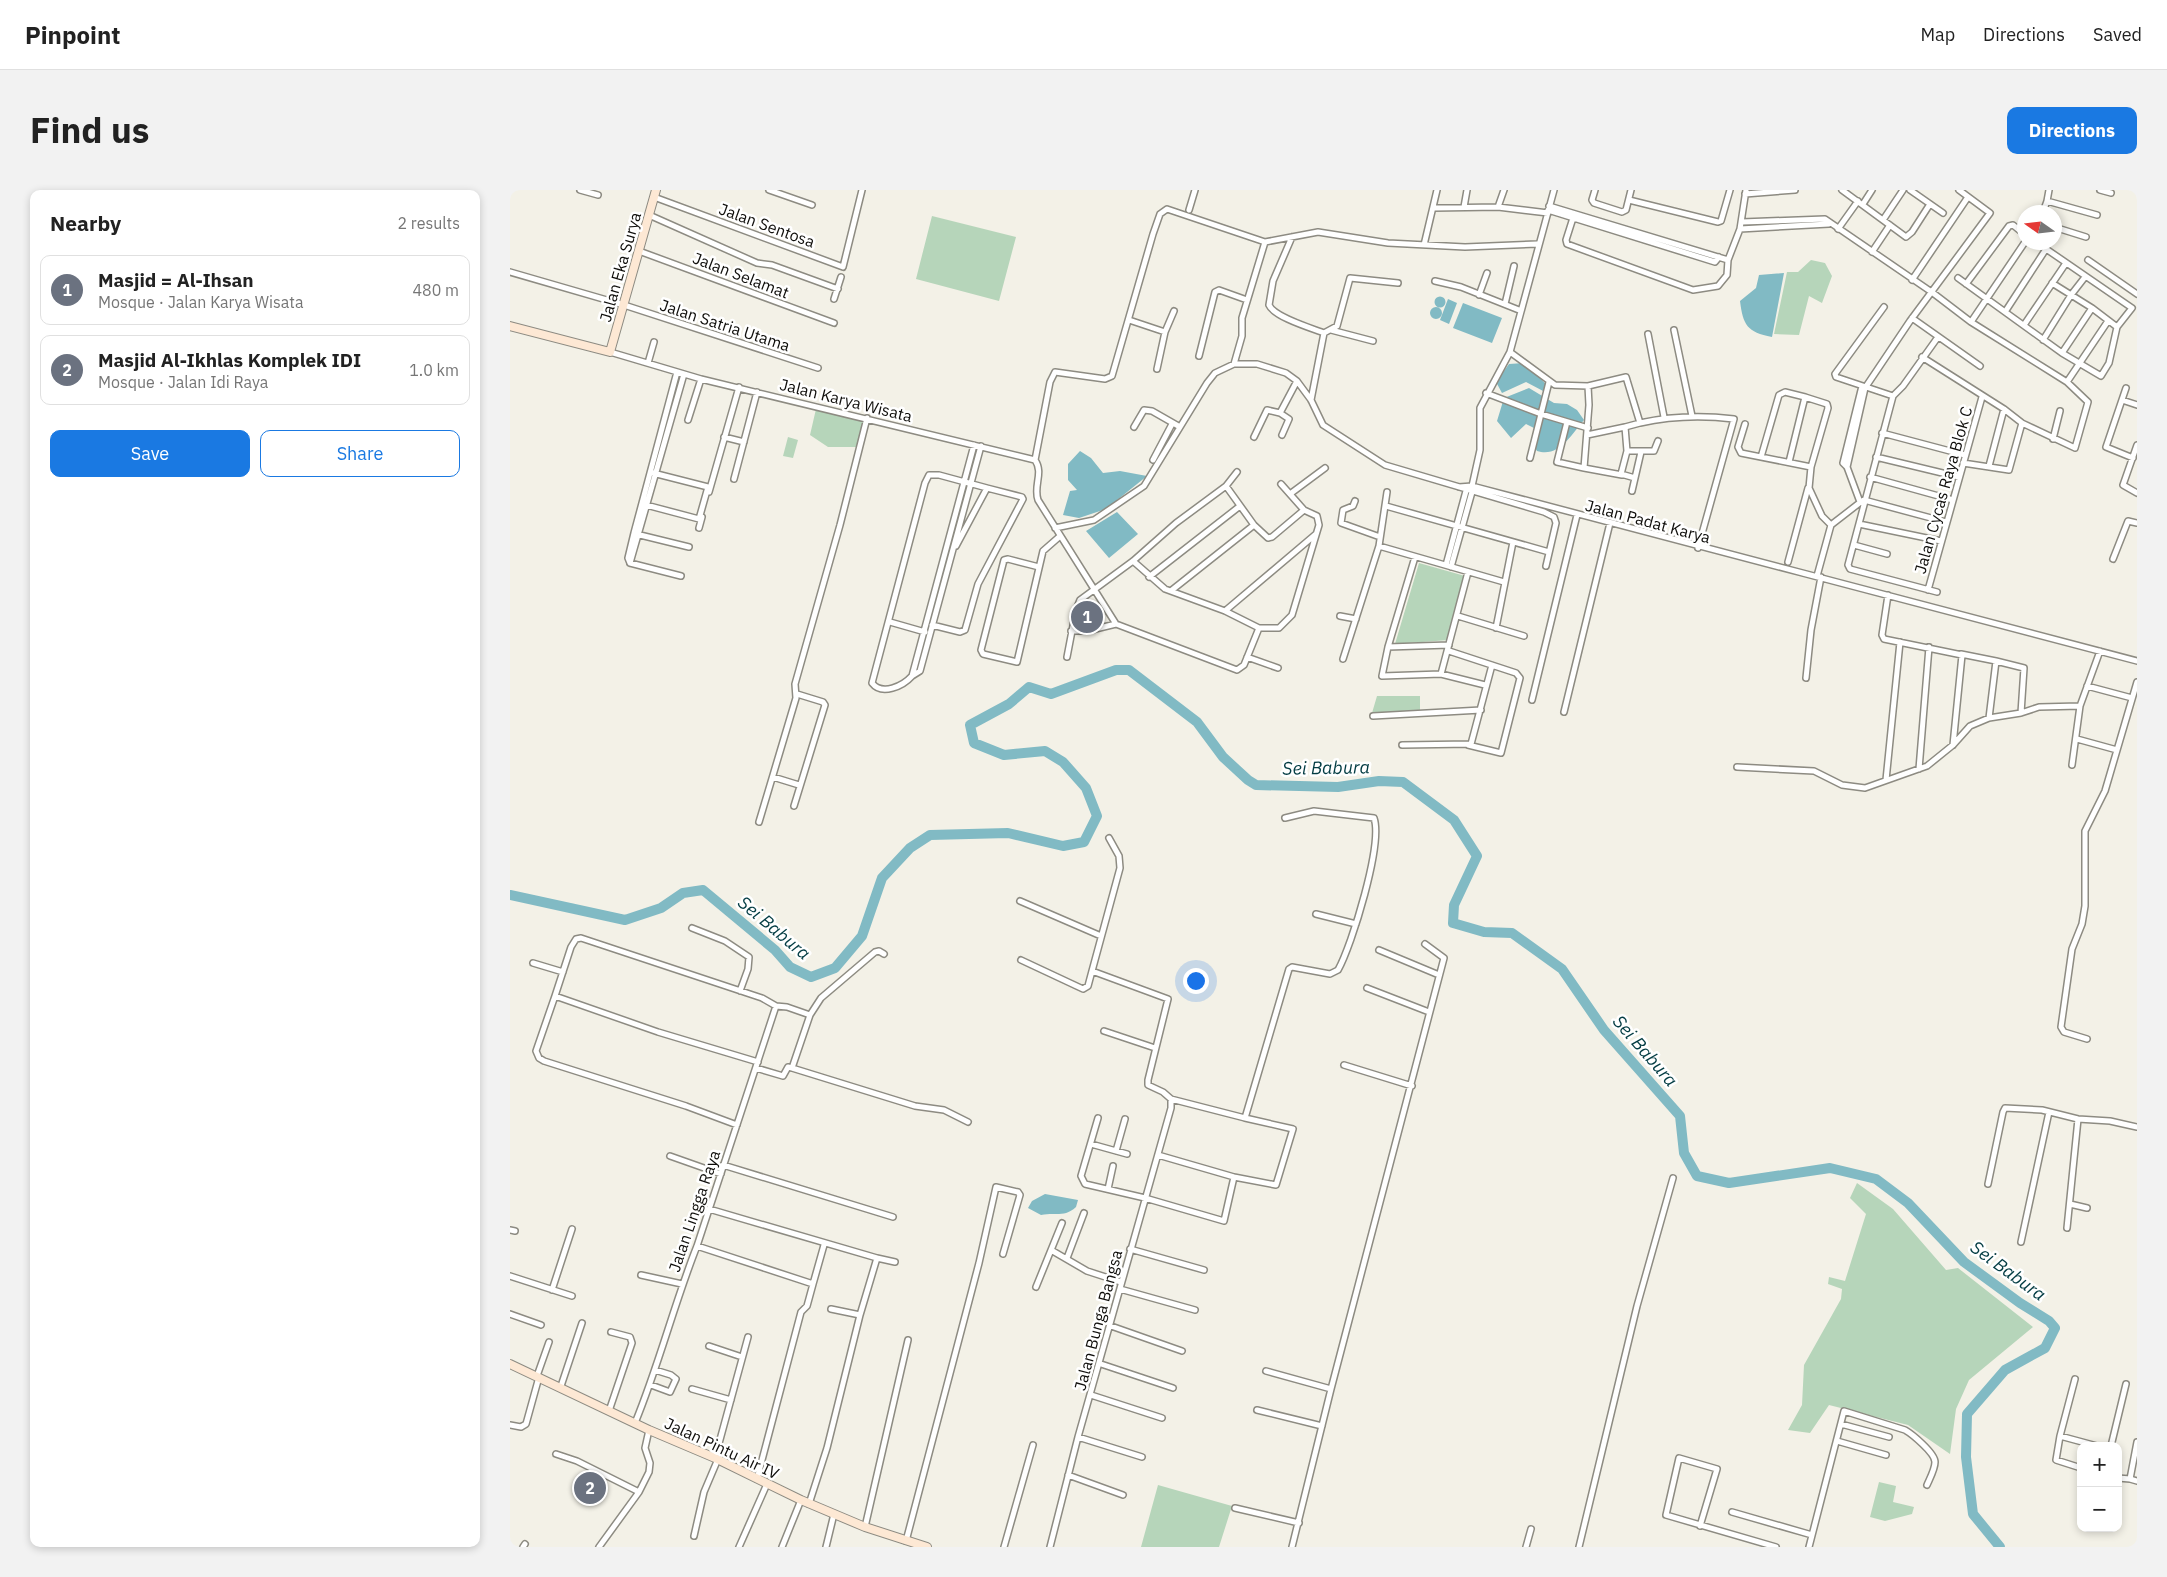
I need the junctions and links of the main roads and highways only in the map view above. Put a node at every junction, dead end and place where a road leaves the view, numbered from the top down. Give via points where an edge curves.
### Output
1 (655, 194) edge
2 (510, 326) edge
3 (610, 352) joint
4 (510, 1364) edge
5 (927, 1547) edge

1 - 3 main road, Jalan Eka Surya
2 - 3 main road, Jalan Karya Wisata
4 - 5 main road, Jalan Pintu Air IV via 809,1504

